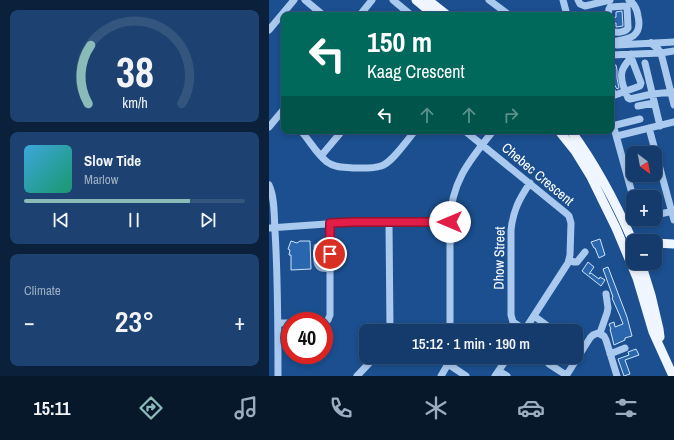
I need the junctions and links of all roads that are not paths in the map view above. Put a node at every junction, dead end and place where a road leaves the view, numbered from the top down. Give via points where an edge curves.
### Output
1 (294, 0) edge
2 (305, 0) edge
3 (372, 0) edge
4 (393, 0) edge
5 (416, 0) edge
6 (428, 0) edge
7 (489, 0) edge
8 (563, 0) edge
9 (578, 0) edge
10 (610, 0) edge
11 (629, 0) edge
12 (637, 0) edge
13 (637, 9) junction
14 (284, 12) edge
15 (319, 12) edge
16 (362, 12) edge
17 (407, 12) edge
18 (430, 12) edge
19 (443, 12) edge
20 (505, 12) edge
21 (566, 12) edge
22 (608, 12) edge
23 (281, 16) edge
24 (269, 30) edge
25 (614, 32) edge
26 (614, 41) edge
27 (674, 41) edge
28 (651, 43) junction
29 (614, 45) edge
30 (674, 51) edge
31 (661, 53) junction
32 (614, 55) edge
33 (631, 55) junction
34 (645, 63) dead end
35 (626, 92) junction
36 (672, 92) edge
37 (614, 94) edge
38 (652, 94) junction
39 (655, 103) junction
40 (674, 105) edge
41 (638, 106) dead end
42 (281, 113) edge
43 (640, 119) dead end
44 (674, 122) edge
45 (269, 126) edge
46 (660, 126) junction
47 (649, 128) junction
48 (303, 134) edge
49 (339, 134) edge
50 (412, 134) edge
51 (470, 134) edge
52 (491, 134) edge
53 (495, 134) edge
54 (562, 134) edge
55 (573, 134) edge
56 (617, 136) junction
57 (484, 143) junction
58 (321, 156) junction
59 (530, 183) junction
60 (269, 185) edge
61 (631, 190) edge
62 (673, 211) edge
63 (662, 213) edge
64 (674, 220) edge
65 (389, 222) junction
66 (450, 222) junction
67 (330, 223) junction
68 (272, 227) edge
69 (629, 234) edge
70 (626, 243) edge
71 (662, 243) edge
72 (623, 244) junction
73 (674, 244) edge
74 (317, 247) dead end
75 (585, 252) dead end
76 (570, 260) junction
77 (330, 269) junction
78 (643, 270) edge
79 (606, 294) dead end
80 (330, 312) edge
81 (534, 316) junction
82 (278, 323) joint
83 (390, 324) edge
84 (450, 324) edge
85 (516, 324) edge
86 (529, 324) edge
87 (545, 324) edge
88 (600, 333) junction
89 (583, 348) edge
90 (625, 348) dead end
91 (661, 348) junction
92 (610, 354) junction
93 (368, 364) edge
94 (447, 364) edge
95 (453, 364) edge
96 (503, 364) edge
97 (549, 364) dead end
98 (573, 364) edge
99 (497, 373) edge
100 (278, 376) edge
101 (357, 376) edge
102 (441, 376) edge
103 (467, 376) edge
104 (507, 376) edge
105 (566, 376) edge
106 (617, 376) edge
107 (673, 376) edge

1 - 14 street
2 - 15 street
3 - 16 street
4 - 17 street
5 - 18 main road
6 - 19 main road
7 - 20 street
8 - 21 street
9 - 10 street via 585,6
11 - 13 street
12 - 13 street
13 - 26 street via 637,33 633,37
22 - 25 street via 610,7 627,6 628,28 623,32
23 - 24 street
27 - 28 street
28 - 29 street
28 - 31 street
30 - 31 street
31 - 33 street
31 - 36 street
32 - 33 street
33 - 35 street via 621,73
33 - 35 street via 641,86
34 - 38 street
35 - 37 street
35 - 38 street via 630,99
36 - 38 street
36 - 40 street
38 - 39 street
39 - 41 street
39 - 46 street
42 - 45 street
43 - 56 street via 616,126 614,128
44 - 46 street
46 - 47 street
47 - 56 street
47 - 62 street
48 - 58 street
49 - 58 street
50 - 58 street via 388,162 374,168 341,167 330,164
51 - 57 street, Chebec Crescent
52 - 57 street
53 - 57 street
54 - 72 main road via 575,150 591,177
55 - 69 main road via 600,174
56 - 61 street
57 - 59 street, Chebec Crescent
57 - 66 street via 459,179
59 - 76 street, Chebec Crescent via 569,216
59 - 85 street, Dhow Street via 515,209 512,220 511,315
60 - 68 street via 273,202
62 - 63 street
62 - 64 street
65 - 66 street
65 - 67 street
65 - 83 street
66 - 84 street
67 - 68 street
67 - 77 street
68 - 82 street via 277,263
70 - 72 main road
71 - 73 main road
72 - 91 main road via 637,278 653,332
74 - 77 street via 318,266
75 - 76 street via 577,262
76 - 81 street, Chebec Crescent
77 - 80 street
78 - 91 main road via 659,329
79 - 88 street via 608,308
81 - 86 street, Chebec Crescent
81 - 87 street
82 - 100 street
88 - 89 street via 593,335
88 - 92 street via 606,340
90 - 92 street
91 - 107 main road
92 - 106 street
93 - 101 street
94 - 102 street
95 - 103 street
96 - 99 street
97 - 105 street
98 - 105 street
99 - 104 street

